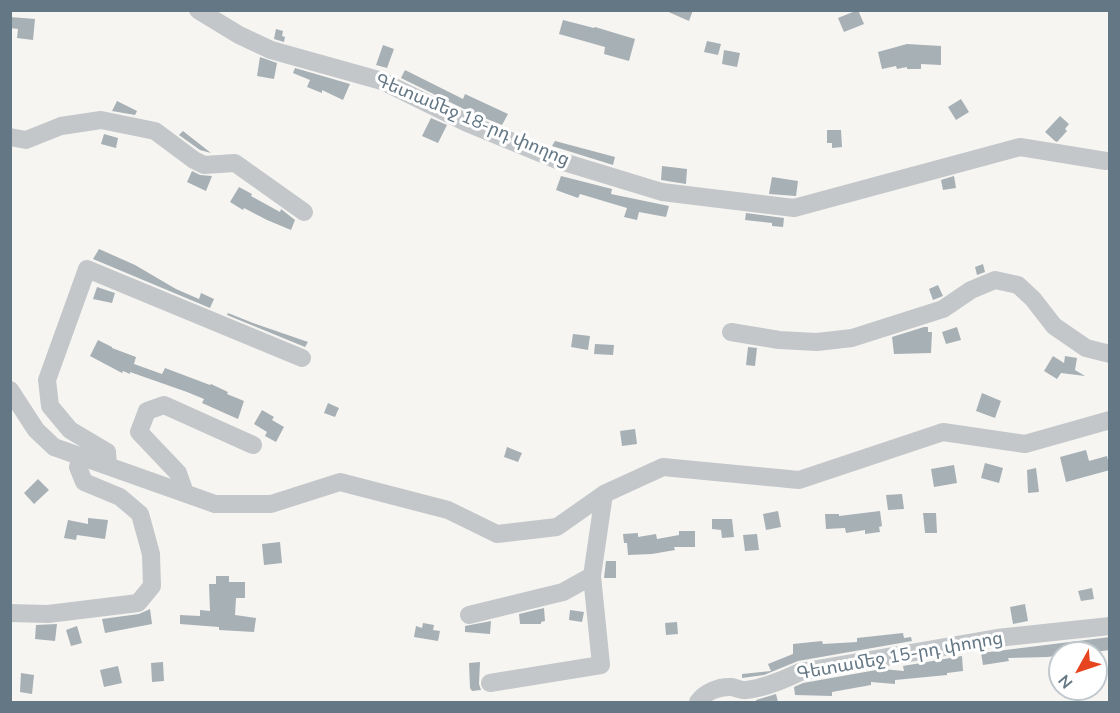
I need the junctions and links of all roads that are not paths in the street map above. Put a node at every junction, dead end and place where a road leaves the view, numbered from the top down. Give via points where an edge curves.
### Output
1 (198, 10) edge
2 (10, 137) edge
3 (1106, 161) dead end
4 (304, 212) dead end
5 (731, 332) dead end
6 (1110, 354) edge
7 (302, 358) dead end
8 (10, 390) edge
9 (1110, 420) edge
10 (253, 445) dead end
11 (81, 456) junction
12 (108, 465) junction
13 (185, 493) junction
14 (604, 494) junction
15 (592, 576) junction
16 (10, 612) edge
17 (469, 615) dead end
18 (1110, 626) edge
19 (490, 683) dead end
20 (698, 702) edge

1 - 3 street, Գետամեջ 18-րդ փողոց via 271,50 382,81 467,123 557,160 662,192 794,208 1020,147
2 - 4 street via 26,140 61,126 101,120 155,130 204,165 235,163
5 - 6 street via 807,342 852,338 943,309 995,280 1018,285 1054,326 1086,348
7 - 12 street via 87,269 47,380 50,406 70,430 107,452
8 - 11 street via 42,436 54,447
9 - 14 street via 1025,444 943,432 799,480 663,467
10 - 13 street via 164,405 147,411 139,432 178,473
11 - 12 street
11 - 16 street via 78,467 84,482 120,497 140,514 151,554 152,586 138,603 48,614
12 - 13 street
13 - 14 street via 215,504 271,504 340,482 448,510 496,534 557,527
14 - 15 street
15 - 17 street via 563,592
15 - 19 street via 601,665
18 - 20 street, Գետամեջ 15-րդ փողոց via 997,638 800,672 743,691 731,687 710,691

